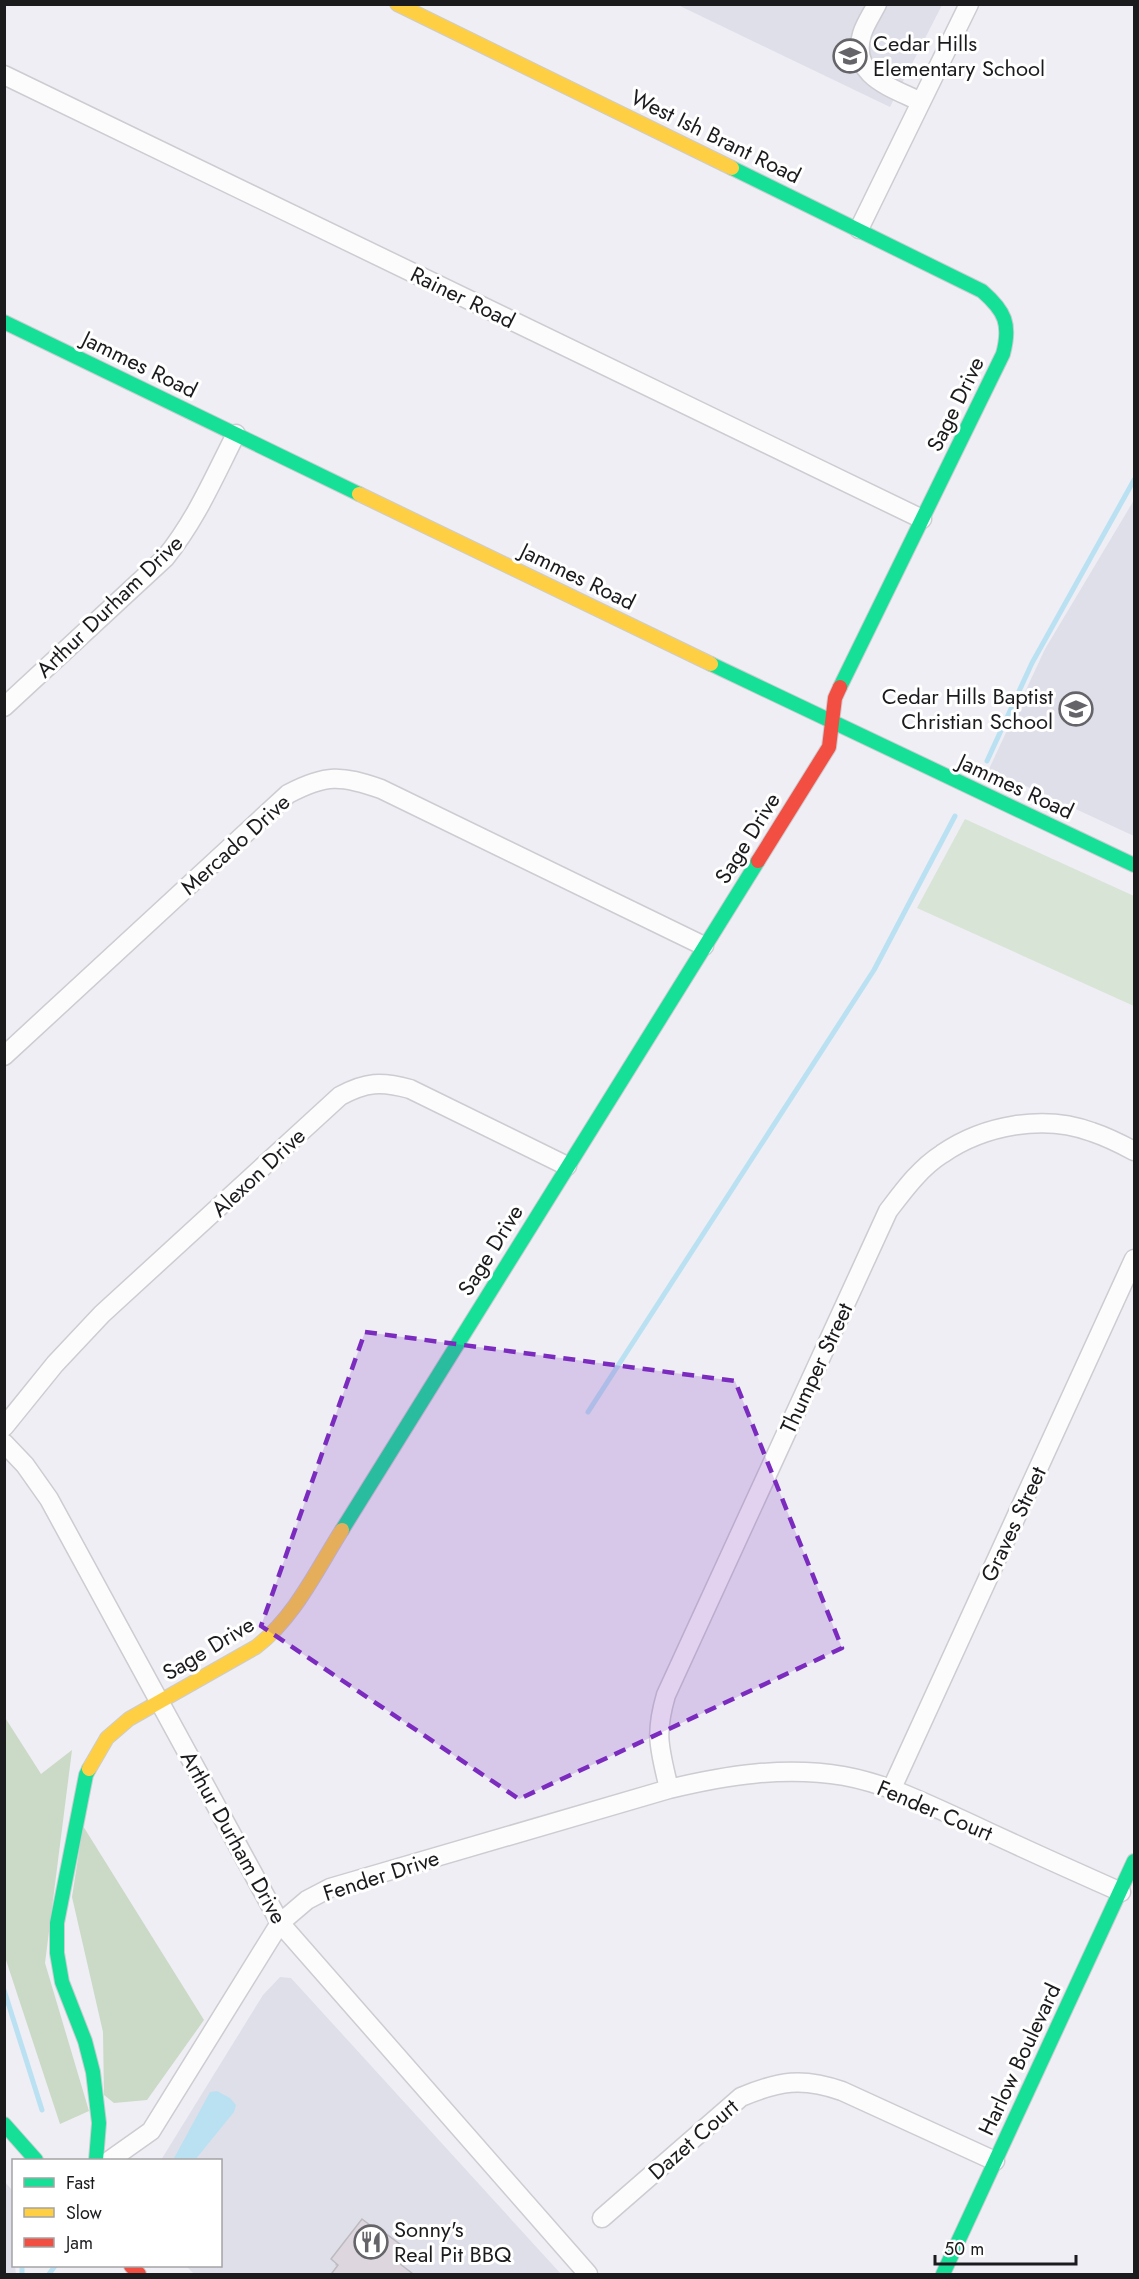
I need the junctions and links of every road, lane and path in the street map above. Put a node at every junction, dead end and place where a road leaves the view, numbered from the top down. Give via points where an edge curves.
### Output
1 (397, 4) edge
2 (876, 4) edge
3 (969, 4) edge
4 (4, 75) edge
5 (921, 102) junction
6 (859, 229) junction
7 (1006, 319) joint
8 (4, 322) edge
9 (236, 434) junction
10 (922, 519) junction
11 (4, 707) edge
12 (832, 723) junction
13 (1134, 865) edge
14 (704, 946) junction
15 (4, 1056) edge
16 (1134, 1151) edge
17 (567, 1166) junction
18 (1134, 1259) edge
19 (4, 1427) edge
20 (4, 1443) edge
21 (160, 1701) junction
22 (892, 1788) junction
23 (669, 1789) junction
24 (1134, 1861) edge
25 (1120, 1892) junction
26 (280, 1923) junction
27 (4, 2124) edge
28 (35, 2159) edge
29 (96, 2159) edge
30 (111, 2159) edge
31 (995, 2161) junction
32 (602, 2218) dead end
33 (588, 2274) edge
34 (943, 2274) edge

1 - 6 street, West Ish Brant Road
2 - 5 street via 862,33 859,52 865,69 878,81
3 - 5 street
4 - 10 street, Rainer Road
5 - 6 street
6 - 7 street, West Ish Brant Road via 982,291 998,304
7 - 10 street, Sage Drive via 1009,337 1003,354
8 - 9 street, Jammes Road
9 - 11 street, Arthur Durham Drive via 195,516 165,558
9 - 12 street, Jammes Road
10 - 12 street, Sage Drive via 835,698
12 - 13 street, Jammes Road
12 - 14 street, Sage Drive via 829,747
14 - 15 street, Mercado Drive via 381,789 356,780 331,778 288,794
14 - 17 street, Sage Drive
16 - 23 street, Thumper Street via 1091,1131 1064,1125 1004,1127 941,1154 912,1180 888,1211 666,1695 658,1720 658,1743
17 - 19 street, Alexon Drive via 410,1089 390,1083 358,1087 340,1096 102,1314
17 - 21 street, Sage Drive via 290,1614 256,1647
18 - 22 street, Graves Street
20 - 21 street, Arthur Durham Drive via 49,1499
21 - 26 street, Arthur Durham Drive
21 - 29 street, Sage Drive via 107,1738 86,1775 57,1923 62,1982 93,2072 99,2123
22 - 23 street, Fender Court via 844,1776 792,1771 745,1774
22 - 25 street, Fender Court
23 - 26 street, Fender Drive via 330,1888 307,1900
24 - 25 street, Harlow Boulevard
25 - 31 street, Harlow Boulevard
26 - 30 street, Fender Drive via 151,2131
26 - 33 street, Arthur Durham Drive
27 - 28 street
31 - 32 street, Dazet Court via 842,2091 819,2083 788,2082 741,2097
31 - 34 street, Harlow Boulevard

